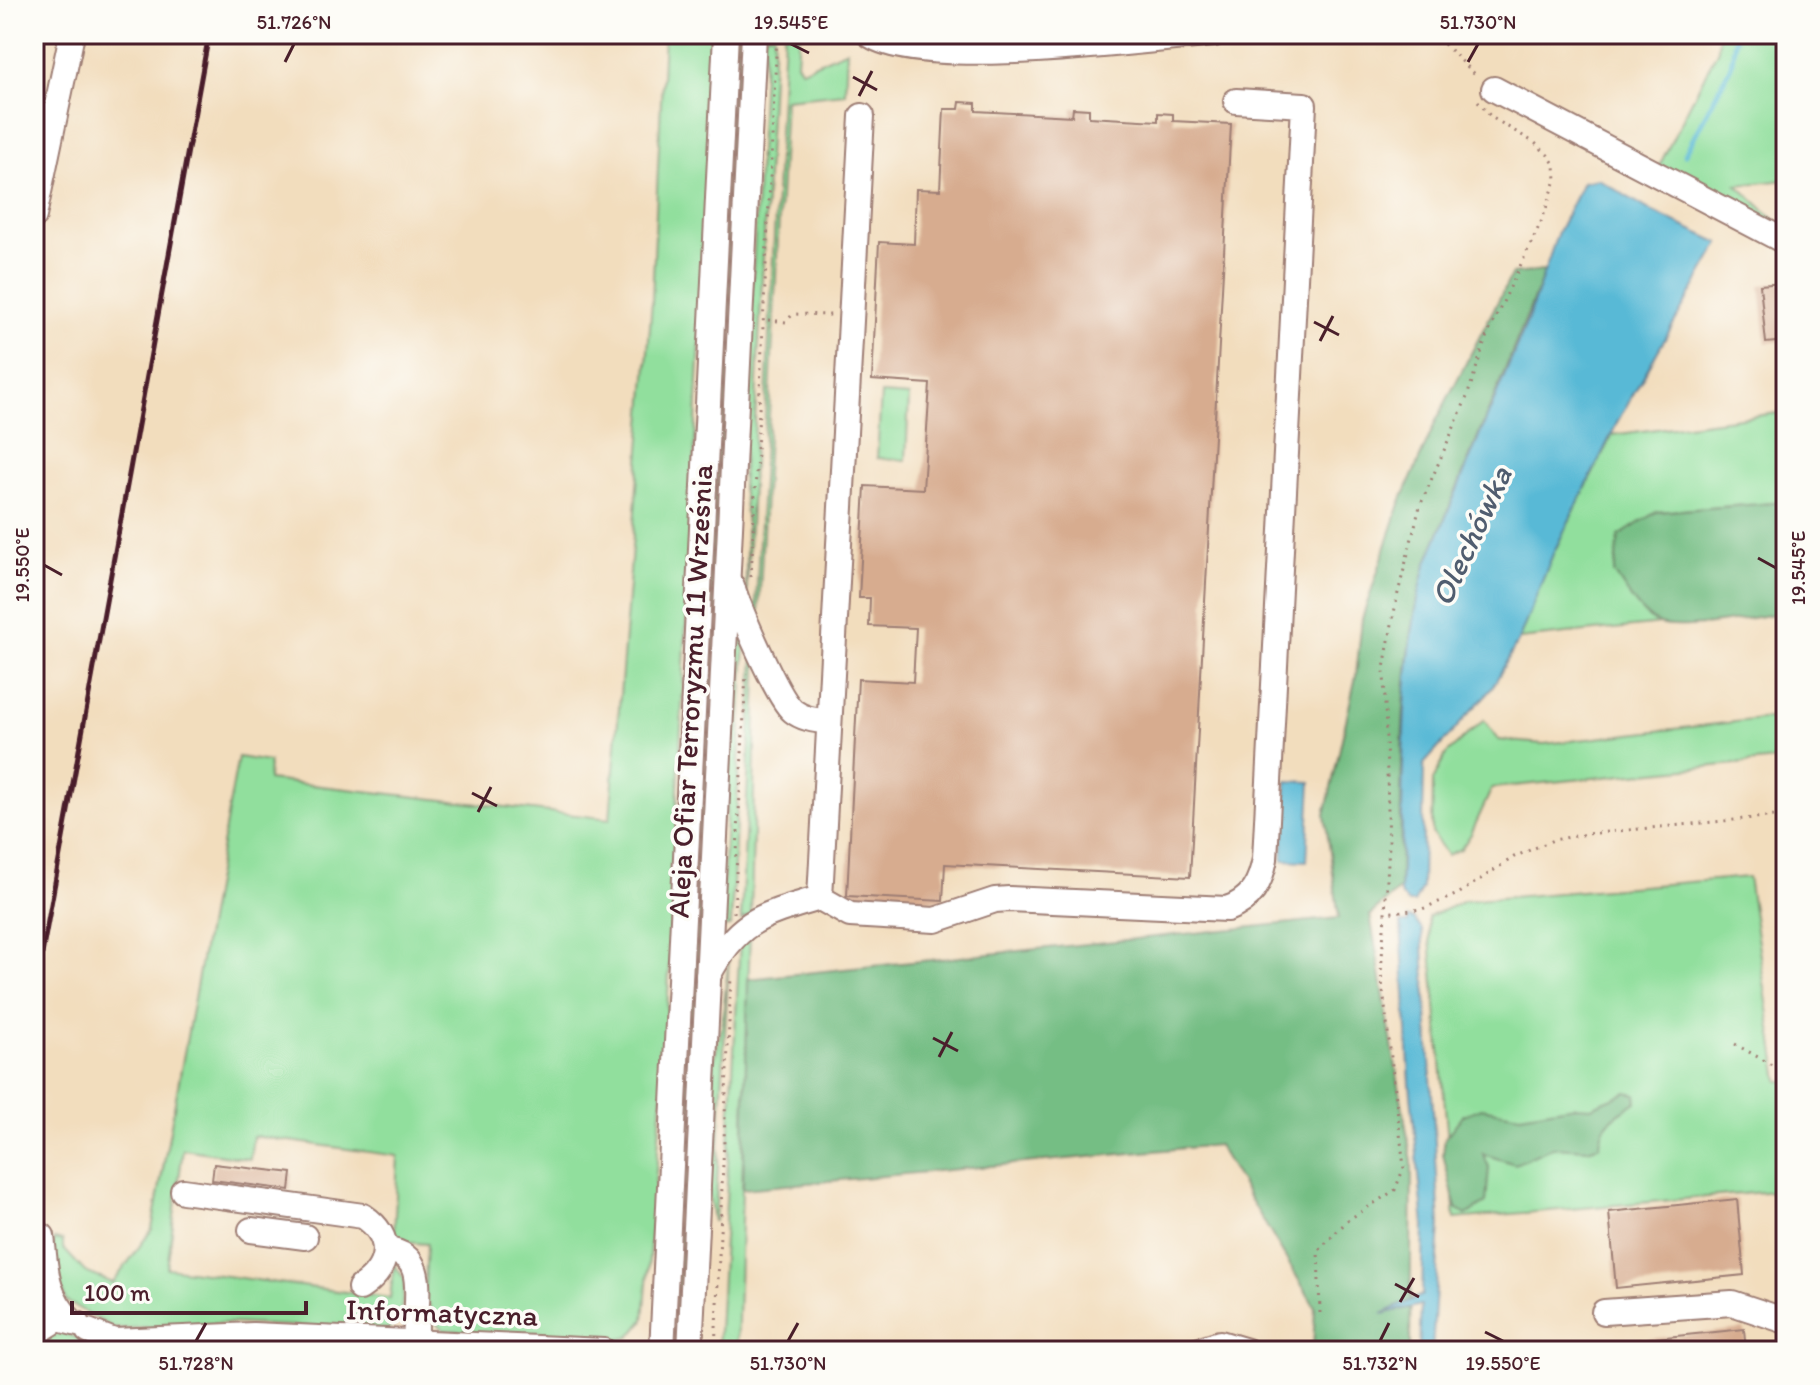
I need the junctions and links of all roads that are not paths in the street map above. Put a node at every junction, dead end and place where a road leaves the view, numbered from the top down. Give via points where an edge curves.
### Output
1 (72, 34) edge
2 (726, 34) edge
3 (754, 34) edge
4 (869, 34) edge
5 (1214, 34) edge
6 (1494, 89) road end
7 (1236, 101) dead end
8 (862, 116) dead end
9 (34, 216) edge
10 (1786, 242) edge
11 (739, 576) junction
12 (829, 721) junction
13 (820, 898) junction
14 (720, 972) junction
15 (183, 1191) dead end
16 (282, 1203) junction
17 (251, 1230) dead end
18 (278, 1233) junction
19 (305, 1237) dead end
20 (386, 1250) junction
21 (34, 1257) edge
22 (360, 1288) dead end
23 (34, 1293) edge
24 (1604, 1312) dead end
25 (1786, 1321) edge
26 (36, 1331) edge
27 (84, 1334) edge
28 (415, 1348) edge
29 (604, 1351) edge
30 (662, 1351) edge
31 (690, 1351) edge
32 (1194, 1351) edge
33 (1247, 1351) edge

1 - 9 street
2 - 30 street, Aleja Ofiar Terroryzmu 11 Września
3 - 11 street, Aleja Ofiar Terroryzmu 11 Września
4 - 5 street via 889,46 1015,53
6 - 10 street
7 - 13 street via 1304,105 1265,859 1258,884 1251,896 1227,909 1009,899 935,920 850,915
8 - 12 street
11 - 12 street via 741,614 787,704 805,718
11 - 14 street, Aleja Ofiar Terroryzmu 11 Września
12 - 13 street
13 - 14 street via 751,924 733,937 725,944
14 - 31 street, Aleja Ofiar Terroryzmu 11 Września
15 - 16 street
16 - 18 street
16 - 20 street via 363,1216 384,1236
17 - 18 street
18 - 19 street
20 - 22 street via 383,1265
20 - 28 street via 400,1251 413,1261 418,1278
21 - 27 street via 42,1236 46,1283 56,1305
23 - 26 street via 40,1313
24 - 25 street via 1732,1303
26 - 27 street via 58,1319
27 - 28 street, Informatyczna via 114,1341 222,1334
28 - 29 street, Informatyczna
32 - 33 street via 1220,1343

